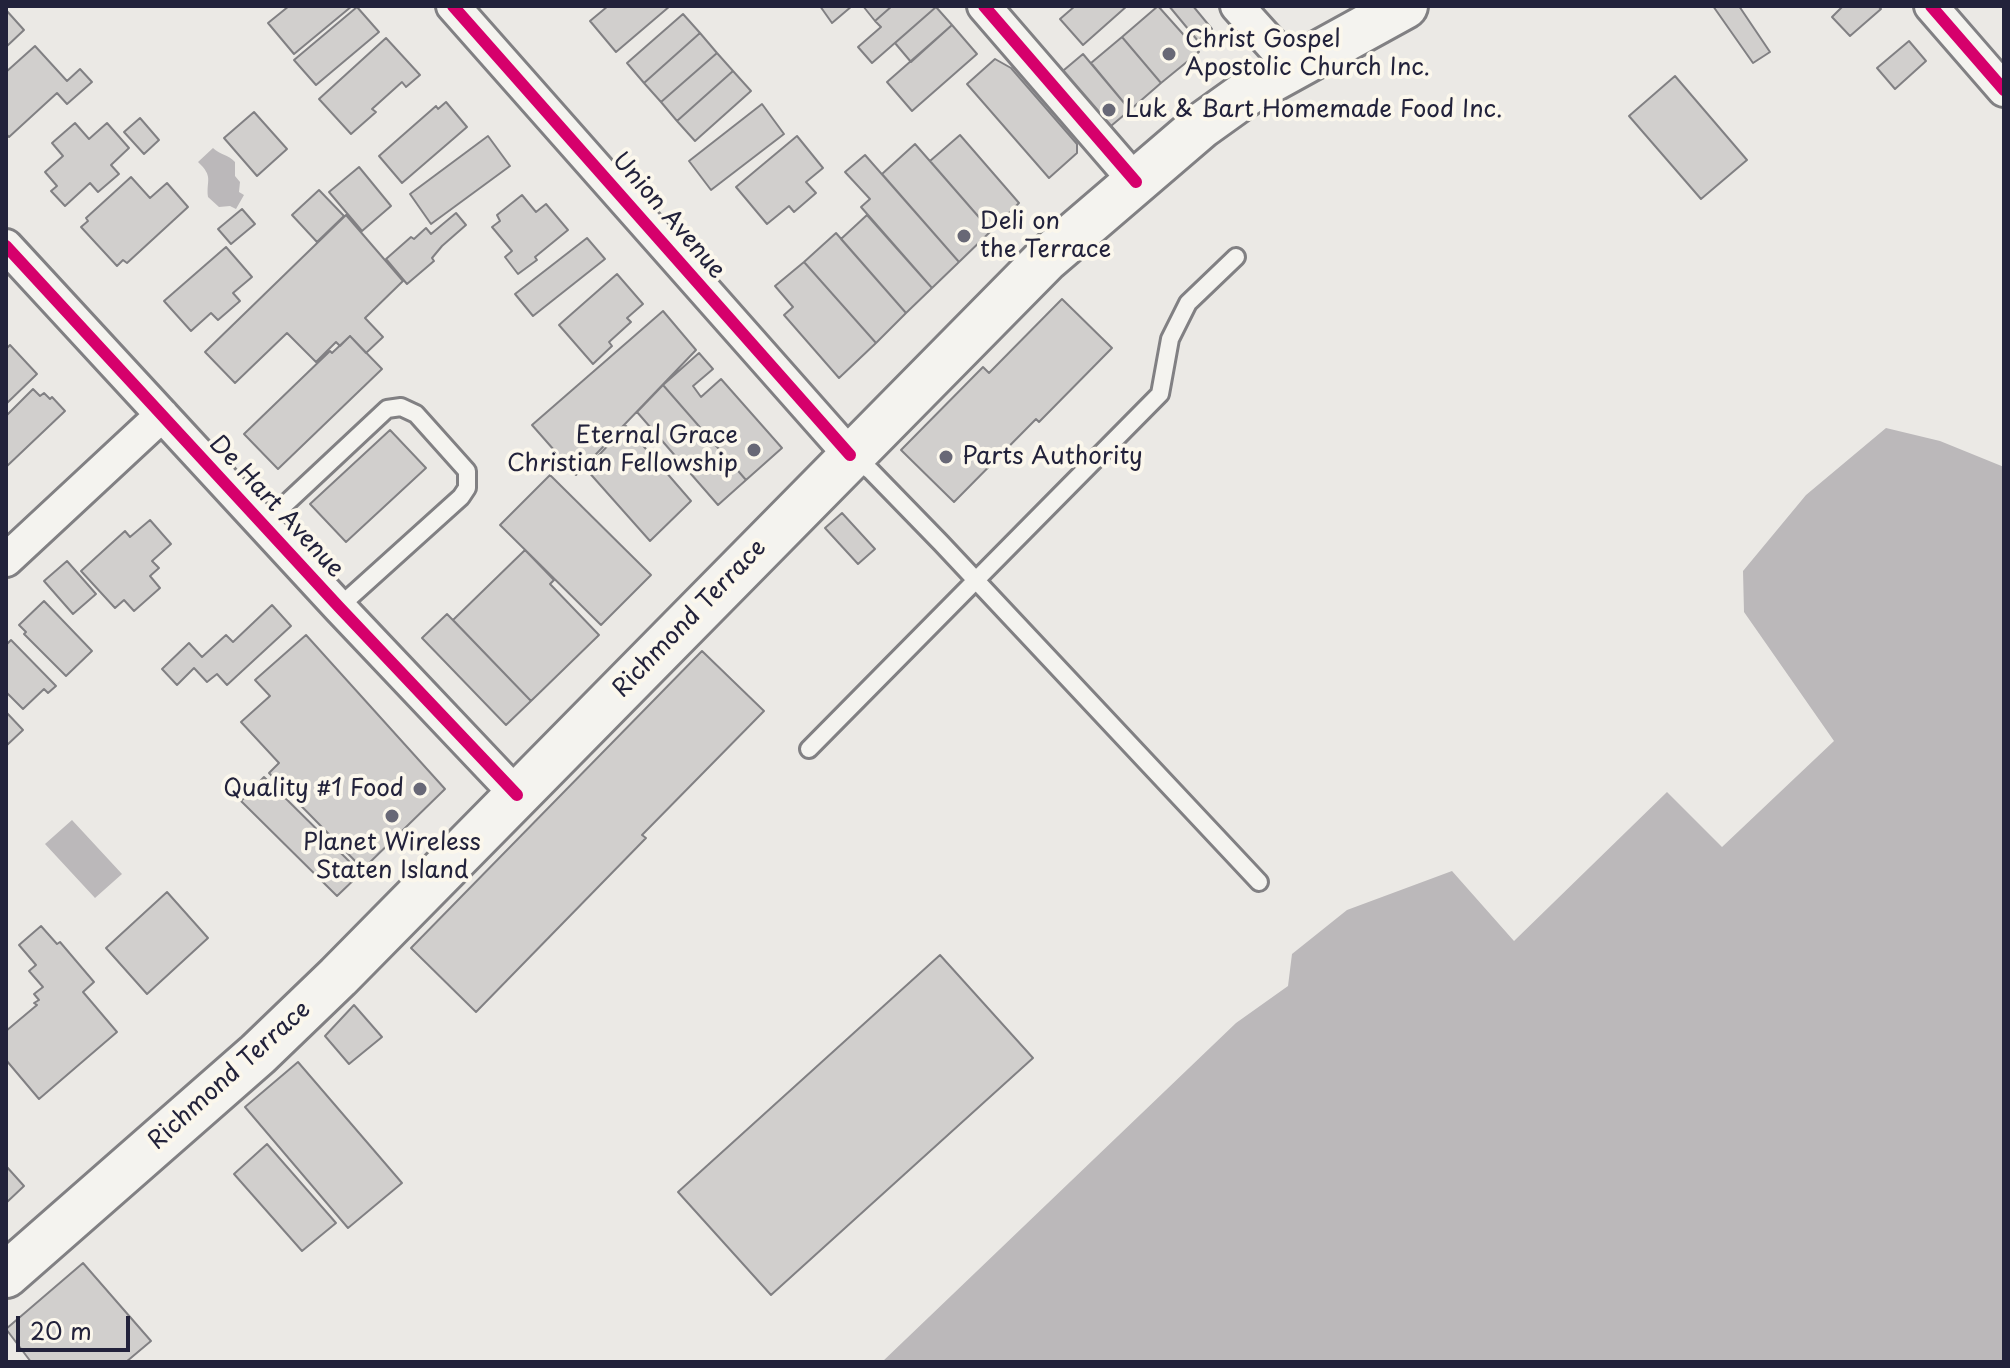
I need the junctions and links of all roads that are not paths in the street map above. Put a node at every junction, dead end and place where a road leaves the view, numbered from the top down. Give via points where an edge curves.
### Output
1 (453, 6) edge
2 (984, 6) edge
3 (1237, 6) edge
4 (1405, 6) edge
5 (1931, 6) edge
6 (1292, 67) junction
7 (2004, 90) edge
8 (1136, 182) junction
9 (6, 246) edge
10 (1236, 257) dead end
11 (162, 415) junction
12 (850, 455) junction
13 (263, 525) junction
14 (6, 560) edge
15 (976, 581) junction
16 (339, 607) junction
17 (809, 749) dead end
18 (517, 795) junction
19 (1259, 882) dead end
20 (6, 1275) edge

1 - 12 street, Union Avenue
2 - 8 street
3 - 6 street
4 - 6 main road, Richmond Terrace
5 - 7 street
6 - 8 main road, Richmond Terrace via 1223,110
8 - 12 main road, Richmond Terrace via 1046,259
9 - 11 street, De Hart Avenue
10 - 15 lane via 1188,303 1170,339 1160,394
11 - 13 street, De Hart Avenue
11 - 14 street
12 - 15 lane
12 - 18 main road, Richmond Terrace
13 - 16 street, De Hart Avenue
13 - 16 lane via 387,409 401,407 416,414 467,471 467,488
15 - 17 lane
15 - 19 lane
16 - 18 street, De Hart Avenue
18 - 20 main road, Richmond Terrace via 258,1054

